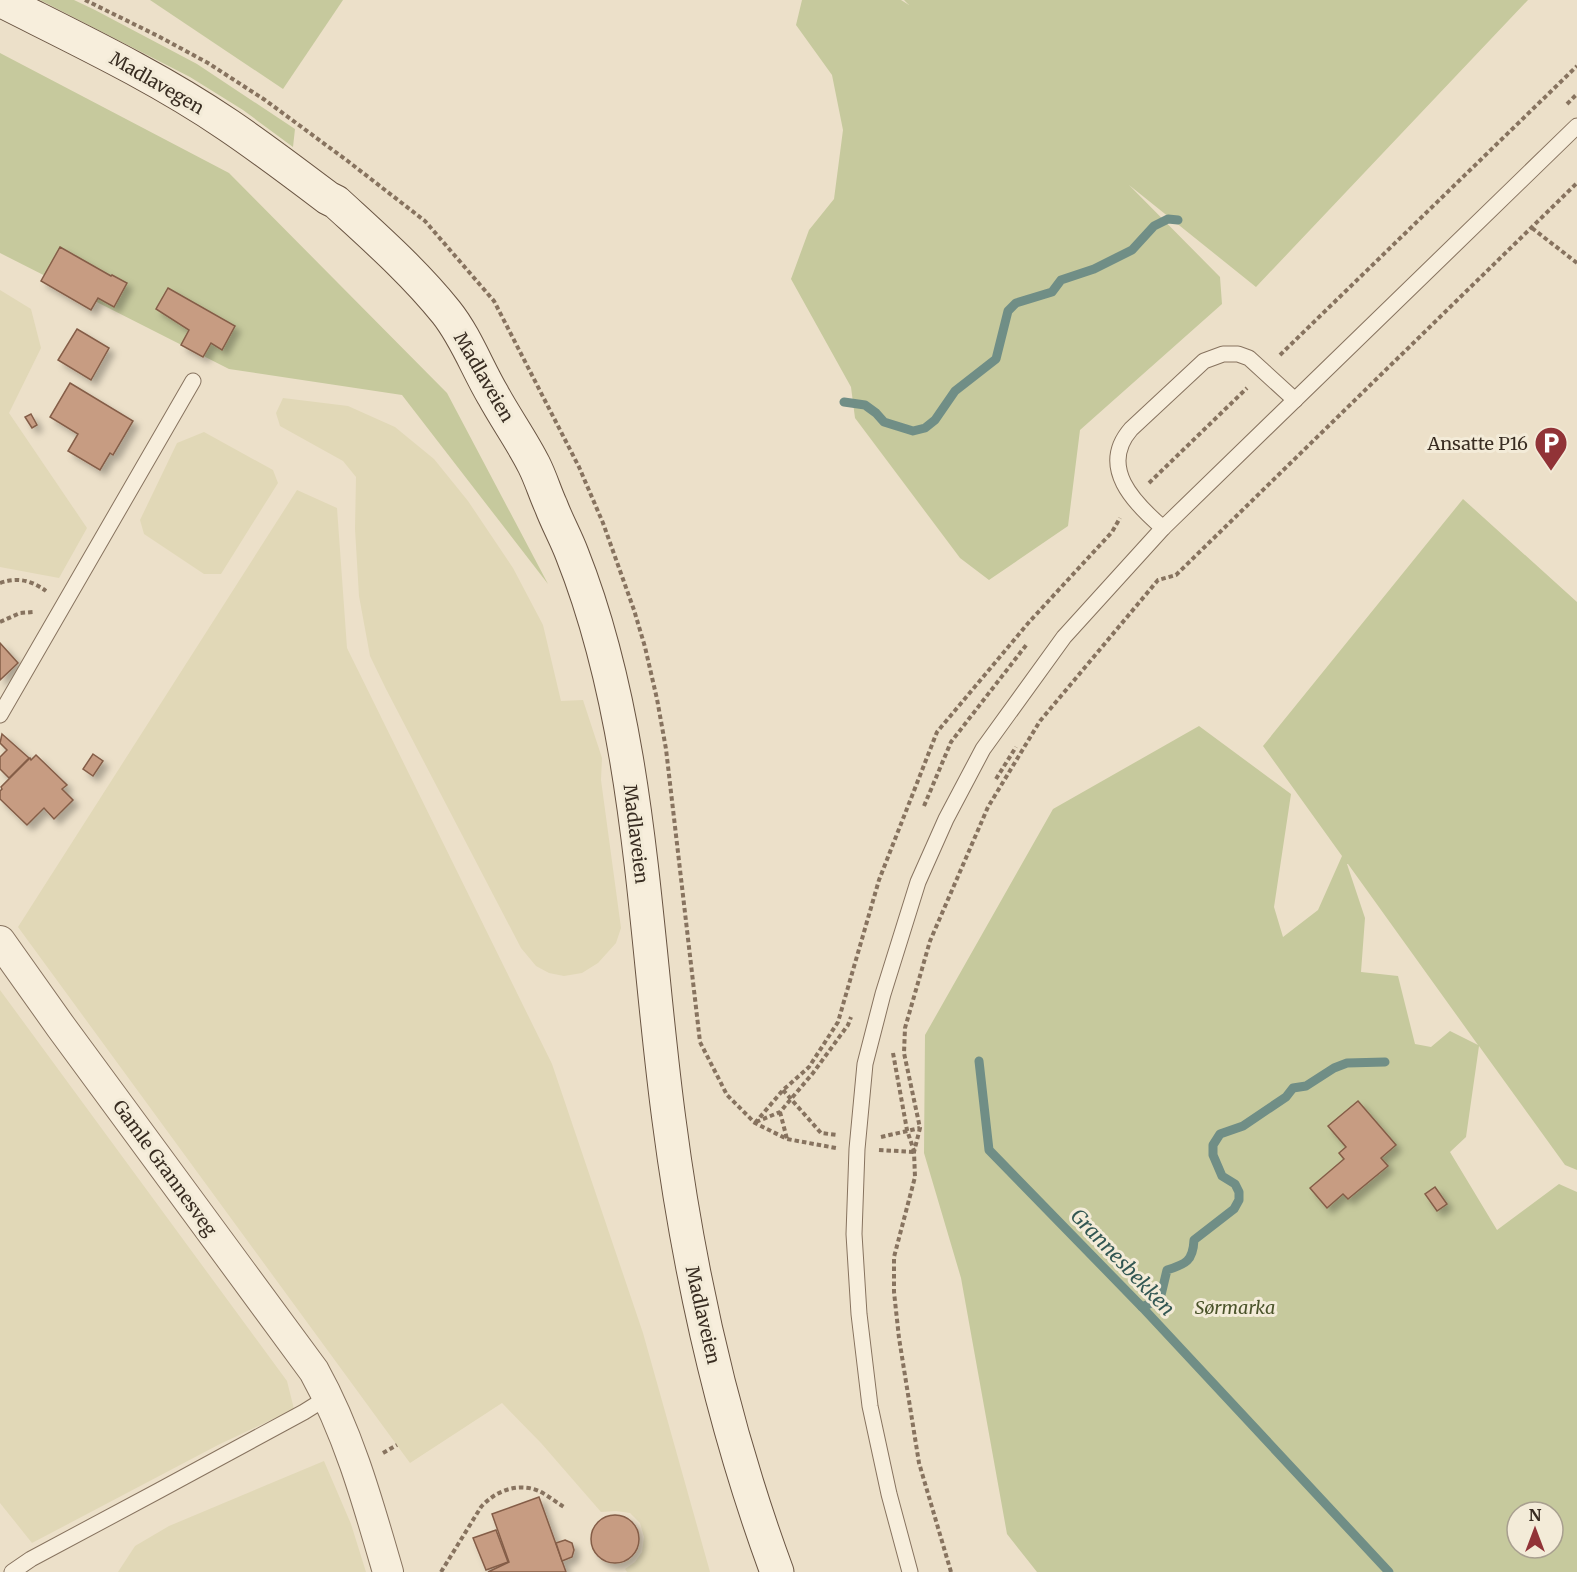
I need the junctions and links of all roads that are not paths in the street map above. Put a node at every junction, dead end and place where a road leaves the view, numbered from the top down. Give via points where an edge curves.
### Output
1 (0, 0) edge
2 (1577, 126) edge
3 (305, 181) joint
4 (194, 381) dead end
5 (1294, 400) junction
6 (1163, 528) junction
7 (0, 716) edge
8 (0, 941) edge
9 (328, 1397) junction
10 (12, 1572) edge
11 (388, 1572) edge
12 (777, 1572) edge
13 (910, 1572) edge

1 - 3 main road, Madlavegen via 189,100
2 - 5 lane
3 - 12 main road, Madlaveien via 336,202 403,264 448,315 534,466 573,556 599,637 627,763 668,1110 691,1260 729,1424
4 - 7 lane
5 - 6 lane
5 - 6 lane via 1249,358 1223,354 1204,361 1131,429 1118,454 1119,473 1132,498
6 - 13 lane via 1064,637 983,749 918,882 864,1064 854,1234 859,1314 870,1406
8 - 9 street, Gamle Grannesveg via 296,1345
9 - 10 lane
9 - 11 street, Gamle Grannesveg via 357,1467

